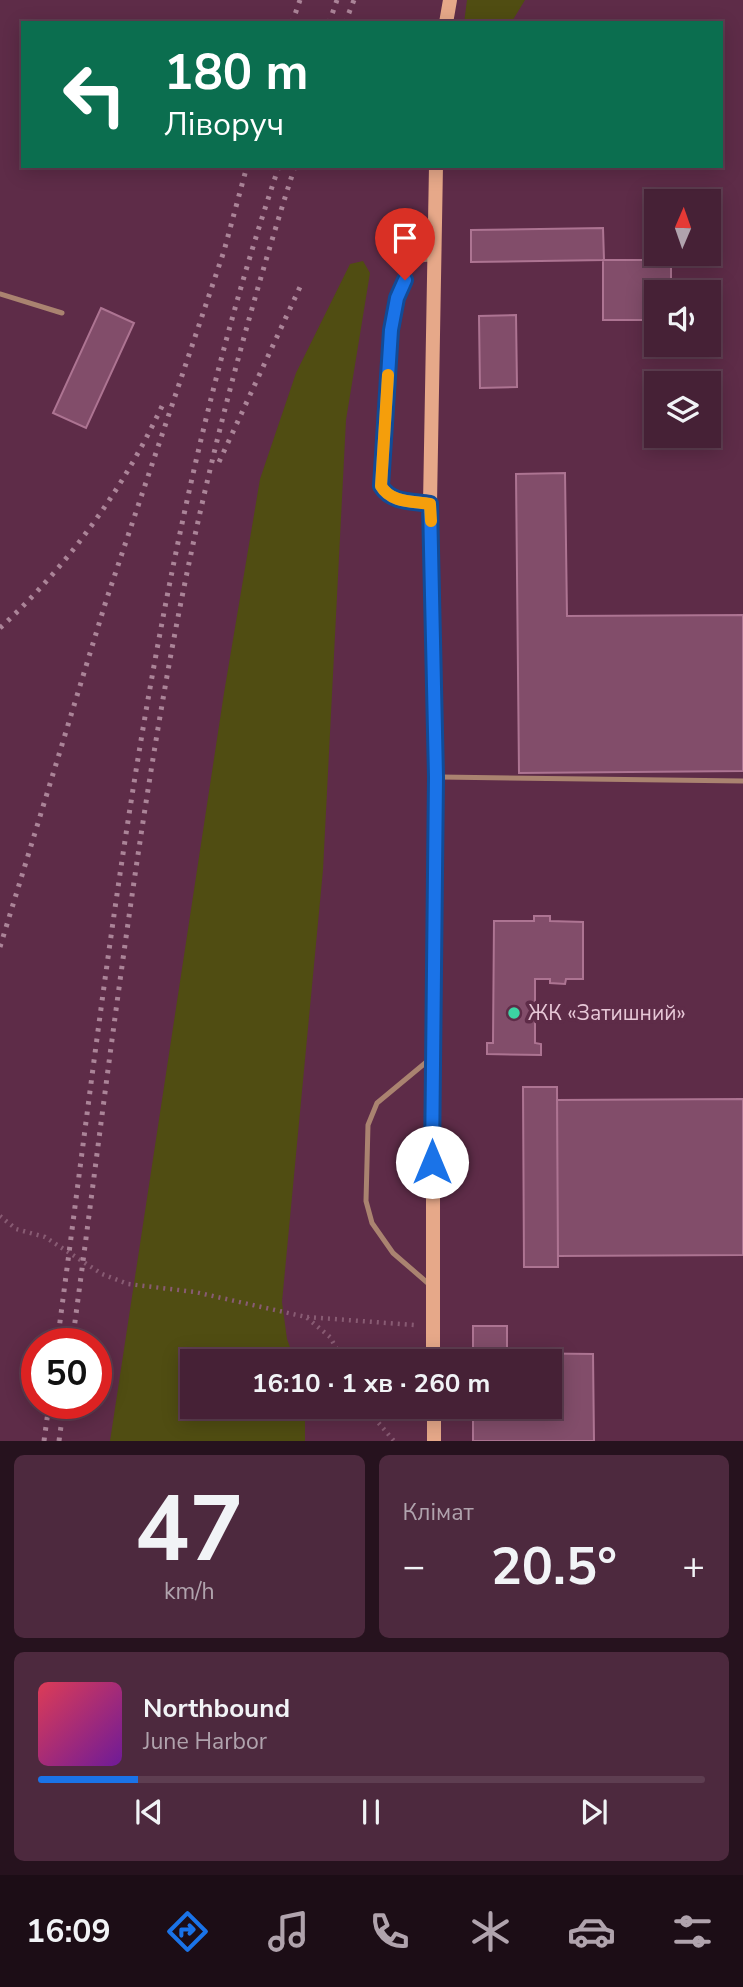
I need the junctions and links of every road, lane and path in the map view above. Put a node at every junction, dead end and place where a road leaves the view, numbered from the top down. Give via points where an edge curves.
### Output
1 (450, 0) edge
2 (446, 21) edge
3 (436, 168) edge
4 (433, 258) junction
5 (0, 294) edge
6 (62, 313) dead end
7 (430, 504) junction
8 (436, 777) junction
9 (743, 781) edge
10 (432, 1057) junction
11 (0, 1216) edge
12 (432, 1287) junction
13 (306, 1317) junction
14 (414, 1325) dead end
15 (337, 1349) edge
16 (433, 1349) edge
17 (375, 1419) edge
18 (434, 1419) edge
19 (394, 1441) edge
20 (434, 1441) edge

1 - 2 main road
3 - 4 main road
4 - 7 main road
4 - 7 lane via 414,265 397,298 381,474 386,495
5 - 6 lane
7 - 8 main road
8 - 9 lane
8 - 10 main road
10 - 12 main road
10 - 12 lane via 377,1103 368,1125 366,1200 372,1223 393,1253
11 - 13 path via 128,1284 195,1292
12 - 16 main road
13 - 14 path
13 - 15 path
17 - 19 path
18 - 20 main road

